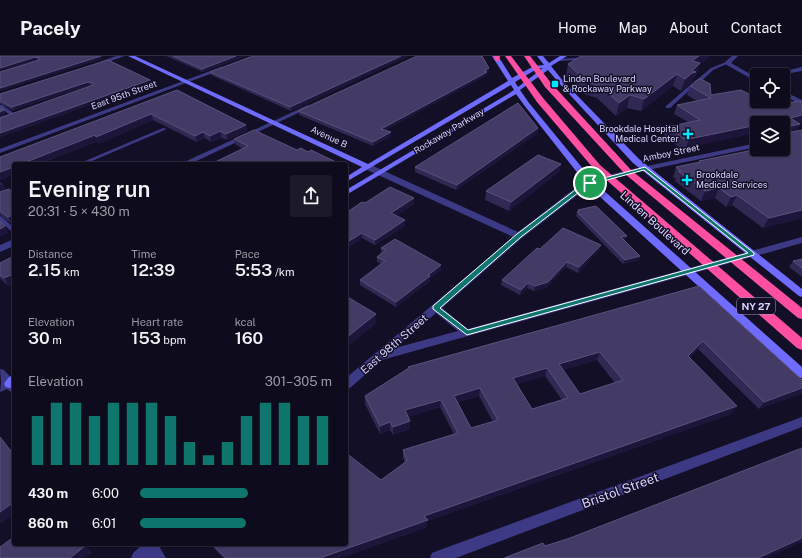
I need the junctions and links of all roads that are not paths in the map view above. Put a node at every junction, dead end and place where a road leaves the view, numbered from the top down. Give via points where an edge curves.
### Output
1 (122, 56) edge
2 (131, 56) edge
3 (508, 56) edge
4 (527, 56) edge
5 (540, 56) edge
6 (564, 56) edge
7 (584, 56) edge
8 (735, 56) edge
9 (496, 57) edge
10 (558, 60) junction
11 (727, 63) junction
12 (548, 66) junction
13 (89, 67) edge
14 (226, 67) edge
15 (802, 70) edge
16 (538, 71) junction
17 (790, 72) edge
18 (750, 76) edge
19 (525, 80) junction
20 (186, 82) junction
21 (512, 82) junction
22 (517, 90) junction
23 (790, 97) edge
24 (317, 102) edge
25 (802, 103) edge
26 (0, 106) edge
27 (668, 107) dead end
28 (20, 112) edge
29 (13, 114) junction
30 (0, 119) edge
31 (274, 122) junction
32 (165, 129) edge
33 (750, 146) edge
34 (0, 151) edge
35 (86, 162) edge
36 (188, 162) edge
37 (368, 167) junction
38 (645, 168) junction
39 (380, 172) junction
40 (628, 172) junction
41 (608, 178) junction
42 (348, 179) edge
43 (590, 183) junction
44 (12, 192) edge
45 (348, 192) edge
46 (0, 197) edge
47 (0, 218) edge
48 (12, 229) edge
49 (519, 236) junction
50 (802, 240) edge
51 (12, 243) edge
52 (0, 248) edge
53 (752, 254) junction
54 (734, 259) junction
55 (710, 266) junction
56 (689, 271) junction
57 (802, 294) edge
58 (436, 308) junction
59 (802, 315) edge
60 (467, 333) junction
61 (802, 345) edge
62 (380, 357) junction
63 (0, 373) edge
64 (802, 374) edge
65 (348, 383) edge
66 (10, 385) edge
67 (802, 422) edge
68 (153, 548) edge
69 (138, 558) edge
70 (437, 558) edge

1 - 13 street
2 - 20 street, Avenue B
3 - 19 highway, Linden Boulevard / NY 27
4 - 16 highway, Linden Boulevard / NY 27
5 - 12 street
6 - 10 street, Rockaway Parkway
7 - 10 lane via 578,59
8 - 11 street
9 - 21 street, Linden Boulevard
10 - 12 street, Rockaway Parkway
11 - 18 street
11 - 27 lane via 712,69
12 - 16 street, Rockaway Parkway via 545,70
12 - 38 street
14 - 20 street, East 95th Street
15 - 17 street
16 - 19 street, Rockaway Parkway
16 - 40 highway, Linden Boulevard / NY 27
19 - 21 street, Rockaway Parkway
19 - 22 street, Rockaway Parkway
19 - 41 highway, Linden Boulevard / NY 27
20 - 31 street, Avenue B
20 - 34 street, East 95th Street
21 - 22 street, Linden Boulevard
21 - 37 street, Rockaway Parkway
22 - 39 street, Rockaway Parkway
22 - 43 street, Linden Boulevard
23 - 25 street
24 - 31 street
26 - 29 lane
28 - 29 lane
29 - 30 lane
31 - 36 street
31 - 37 street, Avenue B
32 - 35 lane
33 - 38 street, Amboy Street
37 - 39 street, Avenue B
37 - 42 street, Rockaway Parkway
38 - 40 street, Amboy Street
38 - 53 street
39 - 45 street, Rockaway Parkway
39 - 49 street, Avenue B
40 - 41 street, Amboy Street
40 - 54 highway, Linden Boulevard / NY 27
41 - 43 street, Amboy Street
41 - 55 highway, Linden Boulevard / NY 27
43 - 49 street, East 98th Street
43 - 56 street, Linden Boulevard
44 - 46 lane
47 - 48 lane
49 - 58 street, East 98th Street
50 - 53 street
51 - 52 street
53 - 54 street
53 - 57 street
54 - 55 street
54 - 59 highway, Linden Boulevard / NY 27
55 - 56 street
55 - 61 highway, Linden Boulevard / NY 27
56 - 60 street
56 - 64 street, Linden Boulevard
58 - 60 street
58 - 62 street, East 98th Street
60 - 62 street
62 - 65 street, East 98th Street
63 - 66 street
67 - 70 street, Bristol Street
68 - 69 street

